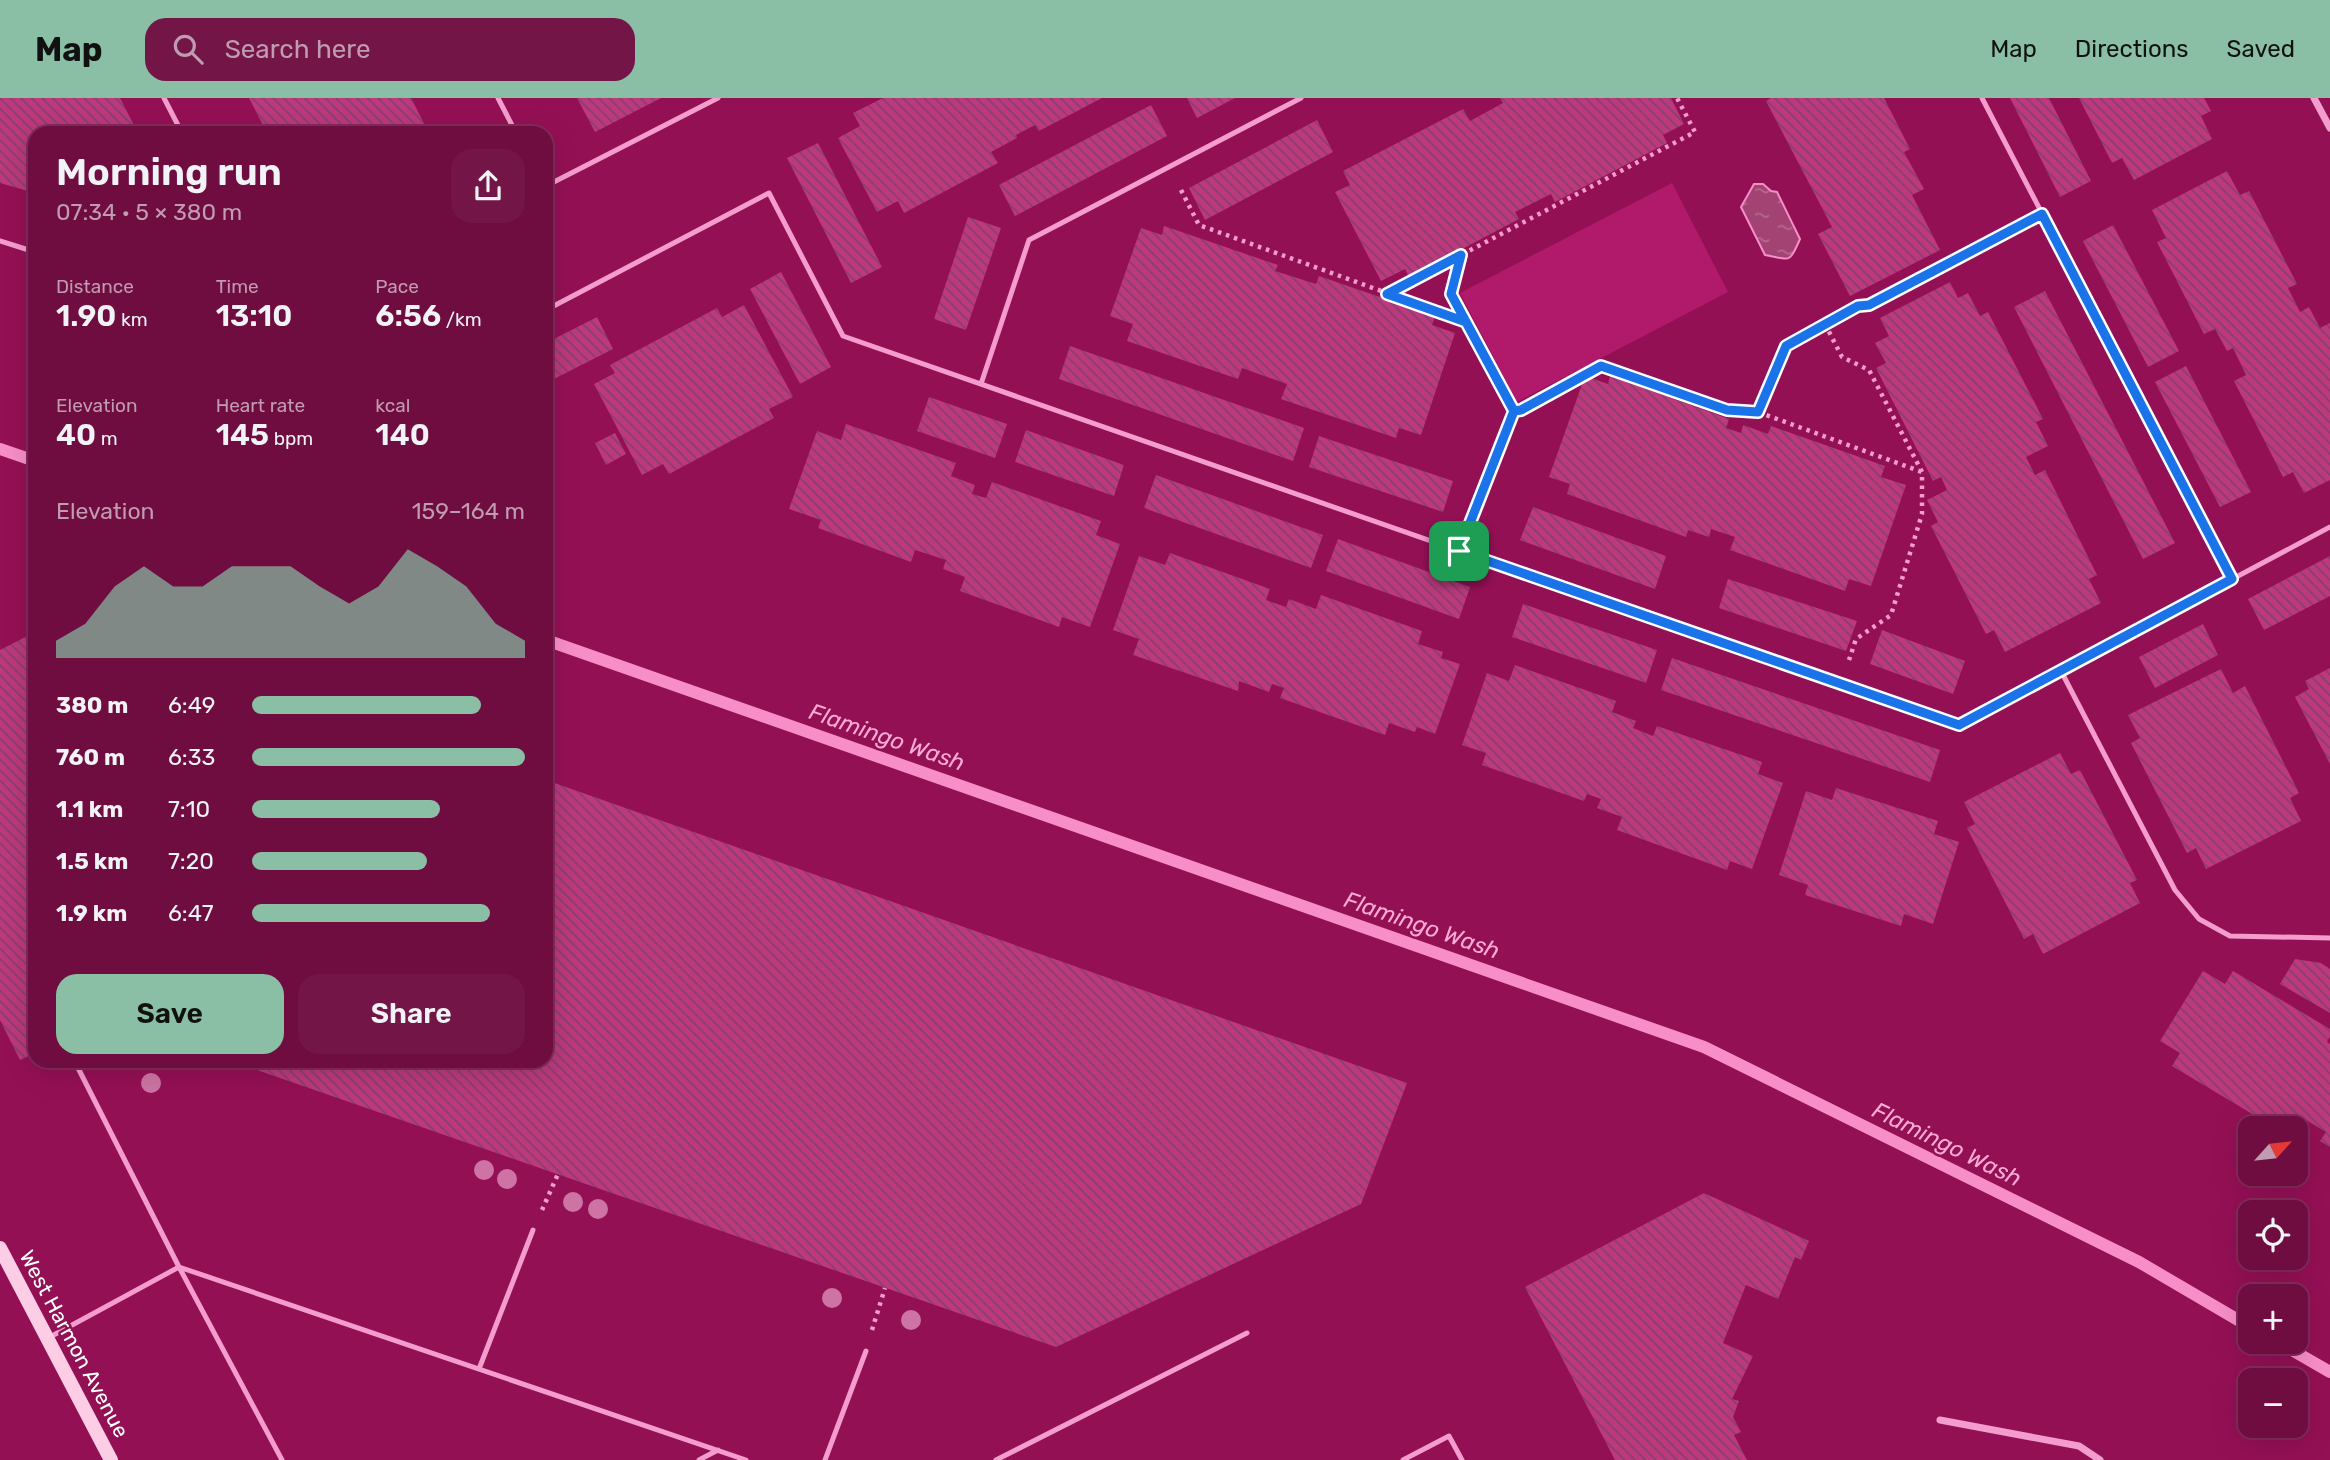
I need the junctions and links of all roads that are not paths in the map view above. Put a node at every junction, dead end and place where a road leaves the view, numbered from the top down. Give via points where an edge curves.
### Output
1 (164, 98) edge
2 (498, 98) edge
3 (718, 98) edge
4 (1301, 98) edge
5 (1982, 98) edge
6 (2314, 98) edge
7 (178, 126) edge
8 (512, 126) edge
9 (2330, 128) edge
10 (553, 182) edge
11 (0, 241) edge
12 (28, 250) edge
13 (553, 306) edge
14 (981, 384) junction
15 (2330, 527) edge
16 (2232, 579) junction
17 (2061, 671) junction
18 (2330, 938) edge
19 (78, 1068) edge
20 (533, 1230) road end
21 (0, 1248) edge
22 (179, 1267) junction
23 (1247, 1333) dead end
24 (47, 1338) junction
25 (866, 1351) road end
26 (479, 1368) junction
27 (1940, 1420) dead end
28 (718, 1450) junction
29 (111, 1460) edge
30 (282, 1460) edge
31 (699, 1460) edge
32 (746, 1460) edge
33 (825, 1460) edge
34 (996, 1460) edge
35 (1403, 1460) edge
36 (1462, 1460) edge
37 (2100, 1460) edge

1 - 7 lane
2 - 8 lane
3 - 10 lane
4 - 14 lane via 1029,240
5 - 16 lane
6 - 9 street
11 - 12 lane
13 - 14 lane via 769,193 843,336
14 - 17 lane via 1959,725
15 - 16 lane
16 - 17 lane
17 - 18 lane via 2175,890 2199,919 2230,936
19 - 22 lane
20 - 26 lane
21 - 24 main road, West Harmon Avenue
22 - 24 lane
22 - 26 lane
22 - 30 lane
23 - 34 lane
24 - 29 main road, West Harmon Avenue
25 - 33 lane
26 - 28 lane
27 - 37 street via 2079,1446
28 - 31 lane
28 - 32 lane
35 - 36 lane via 1449,1436

